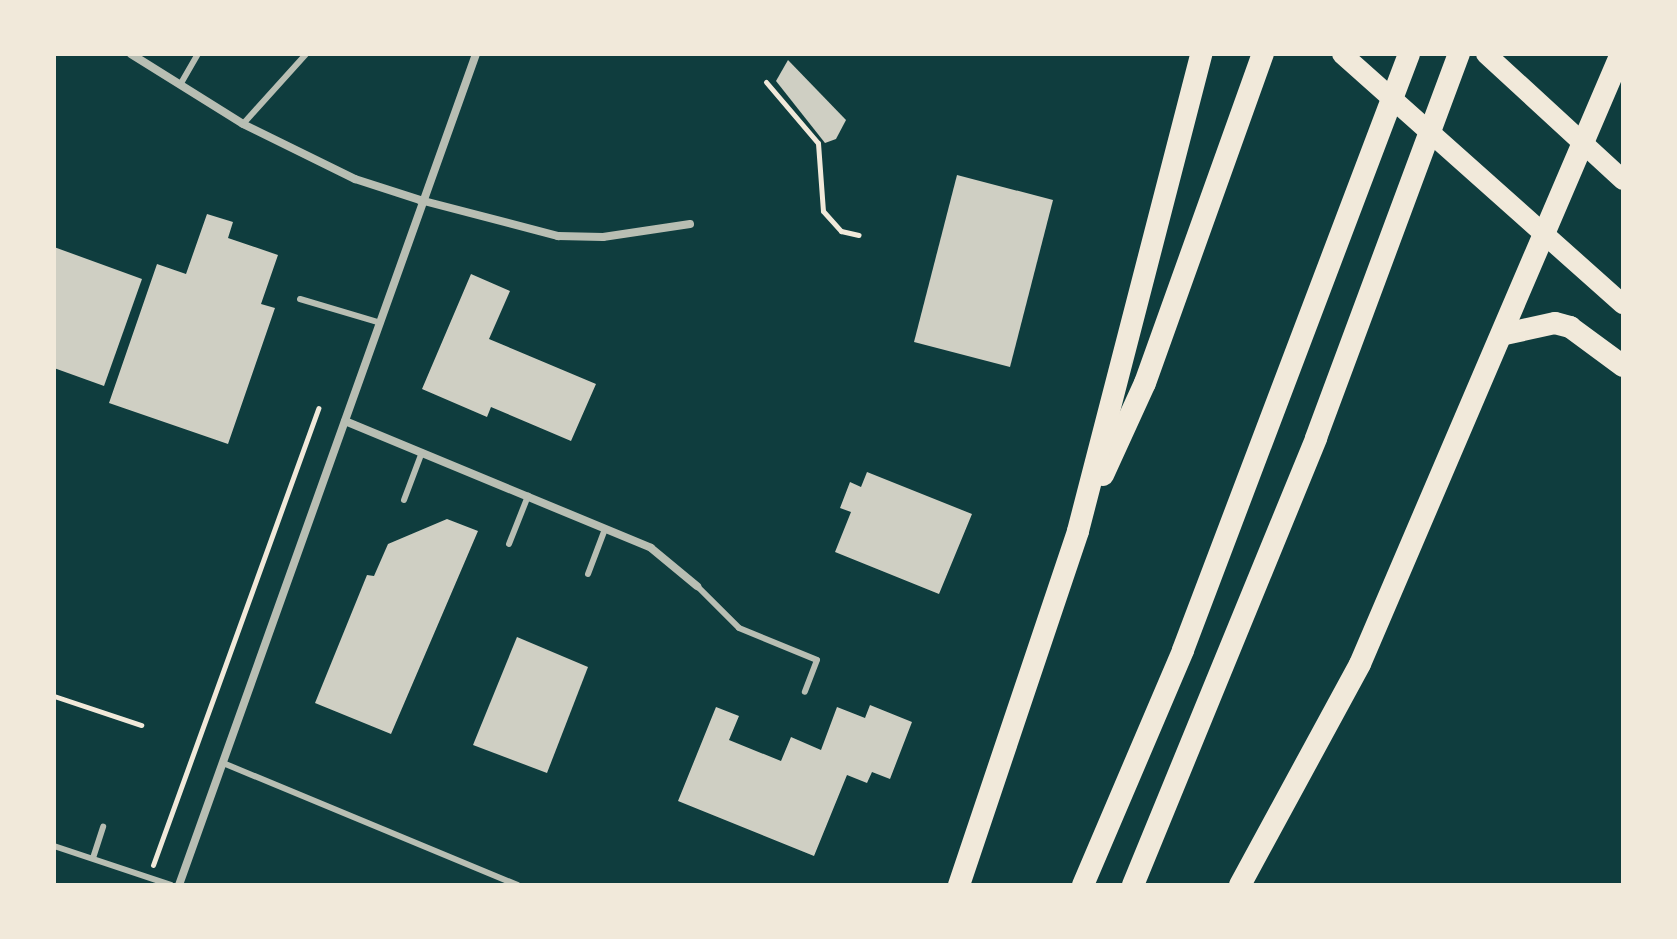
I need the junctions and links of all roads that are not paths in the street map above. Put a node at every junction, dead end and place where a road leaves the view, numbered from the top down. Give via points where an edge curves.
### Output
1 (131, 54) edge
2 (198, 54) edge
3 (306, 54) edge
4 (476, 54) edge
5 (1201, 54) edge
6 (1263, 54) edge
7 (1342, 54) edge
8 (1409, 54) edge
9 (1459, 54) edge
10 (1486, 54) edge
11 (1621, 54) edge
12 (180, 85) junction
13 (243, 124) junction
14 (1584, 143) junction
15 (1623, 180) edge
16 (420, 200) junction
17 (690, 224) dead end
18 (1543, 233) junction
19 (300, 299) dead end
20 (1623, 304) edge
21 (381, 323) junction
22 (1505, 334) junction
23 (1623, 366) edge
24 (345, 421) junction
25 (422, 452) junction
26 (528, 496) junction
27 (404, 500) dead end
28 (605, 529) junction
29 (1078, 531) junction
30 (509, 544) dead end
31 (588, 574) dead end
32 (697, 586) joint
33 (805, 692) dead end
34 (223, 763) junction
35 (103, 827) dead end
36 (54, 846) edge
37 (93, 858) junction
38 (171, 885) edge
39 (179, 885) edge
40 (518, 885) edge
41 (959, 885) edge
42 (1083, 885) edge
43 (1133, 885) edge
44 (1240, 885) edge

1 - 12 street
2 - 12 lane
3 - 13 lane
4 - 16 street
5 - 29 highway
6 - 29 highway via 1145,383
7 - 18 main road
8 - 42 highway via 1183,650
9 - 43 highway via 1223,672
10 - 14 main road
11 - 14 highway
12 - 13 street
13 - 16 street via 355,179
14 - 15 main road
14 - 18 highway
16 - 17 street via 558,236 633,235
16 - 21 street
18 - 20 main road
18 - 22 highway
19 - 21 lane
21 - 24 street
22 - 23 highway via 1555,323 1570,327
22 - 44 highway via 1360,664
24 - 25 street
24 - 34 street
25 - 26 street
25 - 27 lane
26 - 28 street
26 - 30 lane
28 - 31 lane
28 - 32 street via 651,548
29 - 41 highway
32 - 33 lane via 739,628 817,660
34 - 39 street
34 - 40 lane
35 - 37 lane
36 - 37 lane
37 - 38 lane

